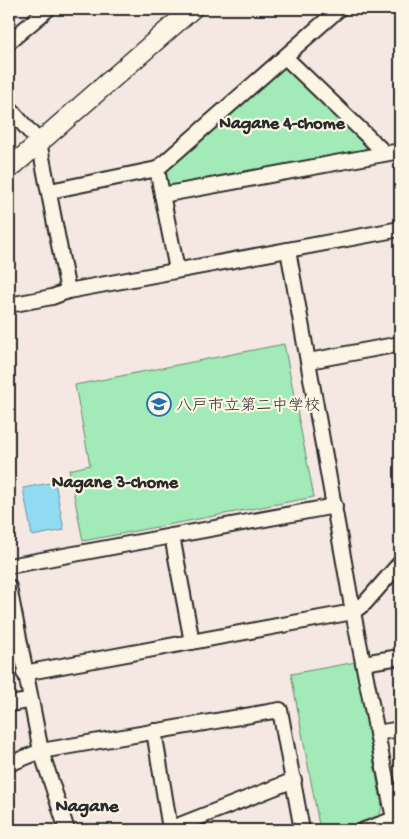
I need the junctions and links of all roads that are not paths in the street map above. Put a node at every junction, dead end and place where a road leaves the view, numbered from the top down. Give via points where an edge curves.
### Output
1 (48, 9) edge
2 (192, 9) edge
3 (339, 9) edge
4 (9, 42) edge
5 (285, 57) junction
6 (9, 108) edge
7 (39, 142) junction
8 (400, 151) edge
9 (385, 153) junction
10 (9, 169) edge
11 (157, 169) junction
12 (50, 191) junction
13 (162, 196) junction
14 (400, 228) edge
15 (288, 250) junction
16 (177, 270) junction
17 (68, 291) junction
18 (9, 304) edge
19 (400, 344) edge
20 (309, 361) junction
21 (336, 506) junction
22 (172, 536) junction
23 (400, 563) edge
24 (9, 566) edge
25 (9, 587) edge
26 (354, 612) junction
27 (192, 642) junction
28 (400, 657) edge
29 (363, 663) junction
30 (24, 673) junction
31 (29, 701) junction
32 (9, 704) edge
33 (400, 729) edge
34 (154, 731) junction
35 (377, 733) junction
36 (41, 751) junction
37 (9, 764) edge
38 (294, 780) junction
39 (397, 818) edge
40 (67, 830) edge
41 (169, 830) edge
42 (302, 830) edge
43 (364, 830) edge

1 - 4 street
2 - 7 street
3 - 5 street
5 - 9 street
5 - 11 street
6 - 7 street
7 - 10 street
7 - 12 street
8 - 9 street
9 - 13 street
11 - 12 street
11 - 13 street
12 - 17 street
13 - 16 street
14 - 15 street
15 - 16 street
15 - 20 street
16 - 17 street
17 - 18 street
19 - 20 street
20 - 21 street
21 - 22 street
21 - 26 street
22 - 24 street
22 - 27 street
23 - 26 street via 366,603
25 - 30 street
26 - 27 street
26 - 29 street
27 - 30 street
28 - 29 street
29 - 35 street
30 - 31 street
31 - 32 street
31 - 36 street
33 - 35 street
34 - 36 street
34 - 38 street via 280,710
34 - 41 street
35 - 39 street
36 - 37 street
36 - 40 street
38 - 41 street
38 - 42 street
39 - 43 street

